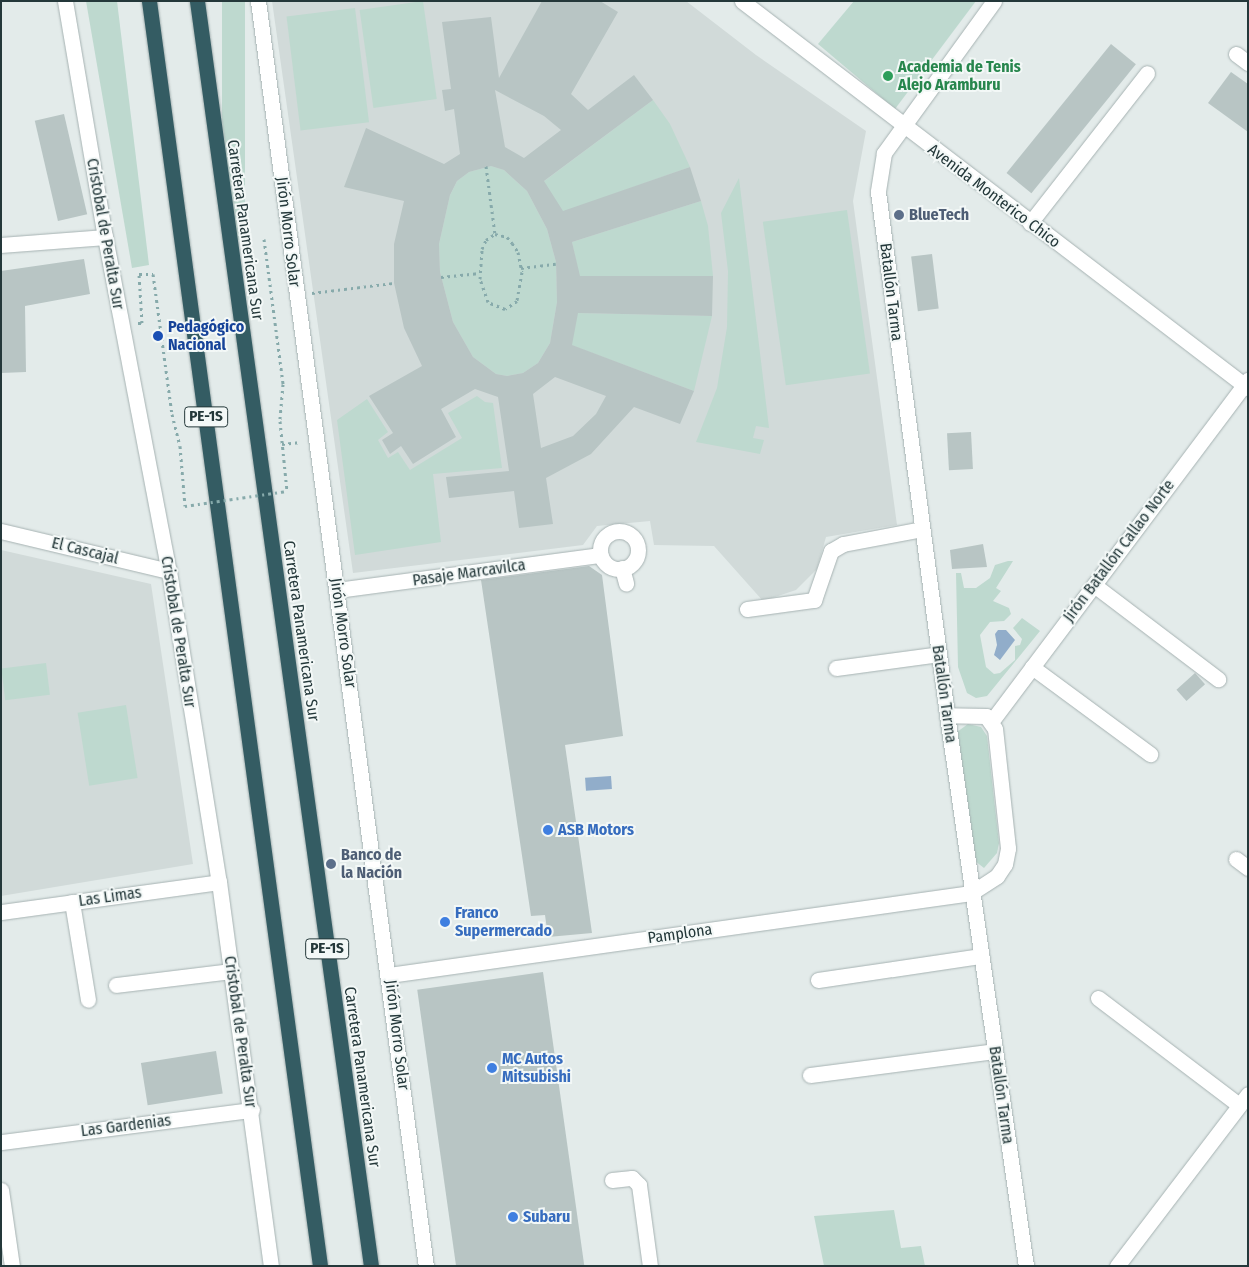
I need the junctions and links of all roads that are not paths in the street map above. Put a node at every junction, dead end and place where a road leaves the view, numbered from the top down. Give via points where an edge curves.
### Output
1 (66, 1) edge
2 (149, 1) edge
3 (197, 1) edge
4 (258, 1) edge
5 (742, 1) edge
6 (994, 1) edge
7 (1147, 73) dead end
8 (902, 126) junction
9 (1030, 223) junction
10 (105, 236) junction
11 (1, 244) edge
12 (1246, 384) edge
13 (922, 529) junction
14 (1, 531) edge
15 (601, 555) junction
16 (169, 571) junction
17 (1094, 585) junction
18 (337, 590) junction
19 (747, 609) dead end
20 (939, 654) junction
21 (1032, 667) junction
22 (836, 668) dead end
23 (1218, 679) dead end
24 (947, 715) junction
25 (991, 722) junction
26 (1150, 754) dead end
27 (219, 882) junction
28 (971, 893) junction
29 (72, 902) junction
30 (1, 912) edge
31 (981, 956) junction
32 (232, 971) junction
33 (389, 975) junction
34 (818, 980) dead end
35 (116, 985) dead end
36 (1098, 998) dead end
37 (88, 1000) dead end
38 (994, 1051) junction
39 (810, 1075) dead end
40 (1244, 1099) edge
41 (252, 1110) junction
42 (1, 1142) edge
43 (612, 1180) dead end
44 (1, 1190) edge
45 (12, 1266) edge
46 (271, 1266) edge
47 (320, 1266) edge
48 (371, 1266) edge
49 (426, 1266) edge
50 (650, 1266) edge
51 (1026, 1266) edge
52 (1117, 1266) edge

1 - 10 street, Cristobal de Peralta Sur
2 - 47 highway, PE-1S
3 - 48 highway, Carretera Panamericana Sur / PE-1S
4 - 18 street, Jirón Morro Solar
5 - 8 street, Avenida Monterico Chico
6 - 8 street, Batallón Tarma
7 - 9 street
8 - 9 street, Avenida Monterico Chico
8 - 13 street, Batallón Tarma via 884,153 878,192
9 - 12 street, Avenida Monterico Chico
10 - 11 street
10 - 16 street, Cristobal de Peralta Sur
12 - 17 street, Jirón Batallón Callao Norte
13 - 19 street via 843,544 831,551 814,600
13 - 20 street, Batallón Tarma
14 - 16 street, El Cascajal
15 - 15 street via 609,566 624,575 638,551 630,534 618,531 606,536
15 - 18 street, Pasaje Marcavilca
16 - 27 street, Cristobal de Peralta Sur
17 - 21 street, Jirón Batallón Callao Norte
17 - 23 street
18 - 33 street, Jirón Morro Solar
20 - 22 street
20 - 24 street, Batallón Tarma
21 - 25 street, Jirón Batallón Callao Norte
21 - 26 street
24 - 25 street via 976,713 986,716
24 - 28 street, Batallón Tarma
25 - 28 street via 995,730 1008,848 1005,864 997,876
27 - 29 street, Las Limas
27 - 32 street, Cristobal de Peralta Sur
28 - 31 street, Batallón Tarma
28 - 33 street, Pamplona
29 - 30 street, Las Limas
29 - 37 street
31 - 34 street
31 - 38 street, Batallón Tarma
32 - 35 street
32 - 41 street, Cristobal de Peralta Sur
33 - 49 street, Jirón Morro Solar
36 - 40 street
38 - 39 street
38 - 51 street, Batallón Tarma
40 - 52 street
41 - 42 street, Las Gardenias
41 - 46 street, Cristobal de Peralta Sur
43 - 50 street via 632,1178 639,1185
44 - 45 street

